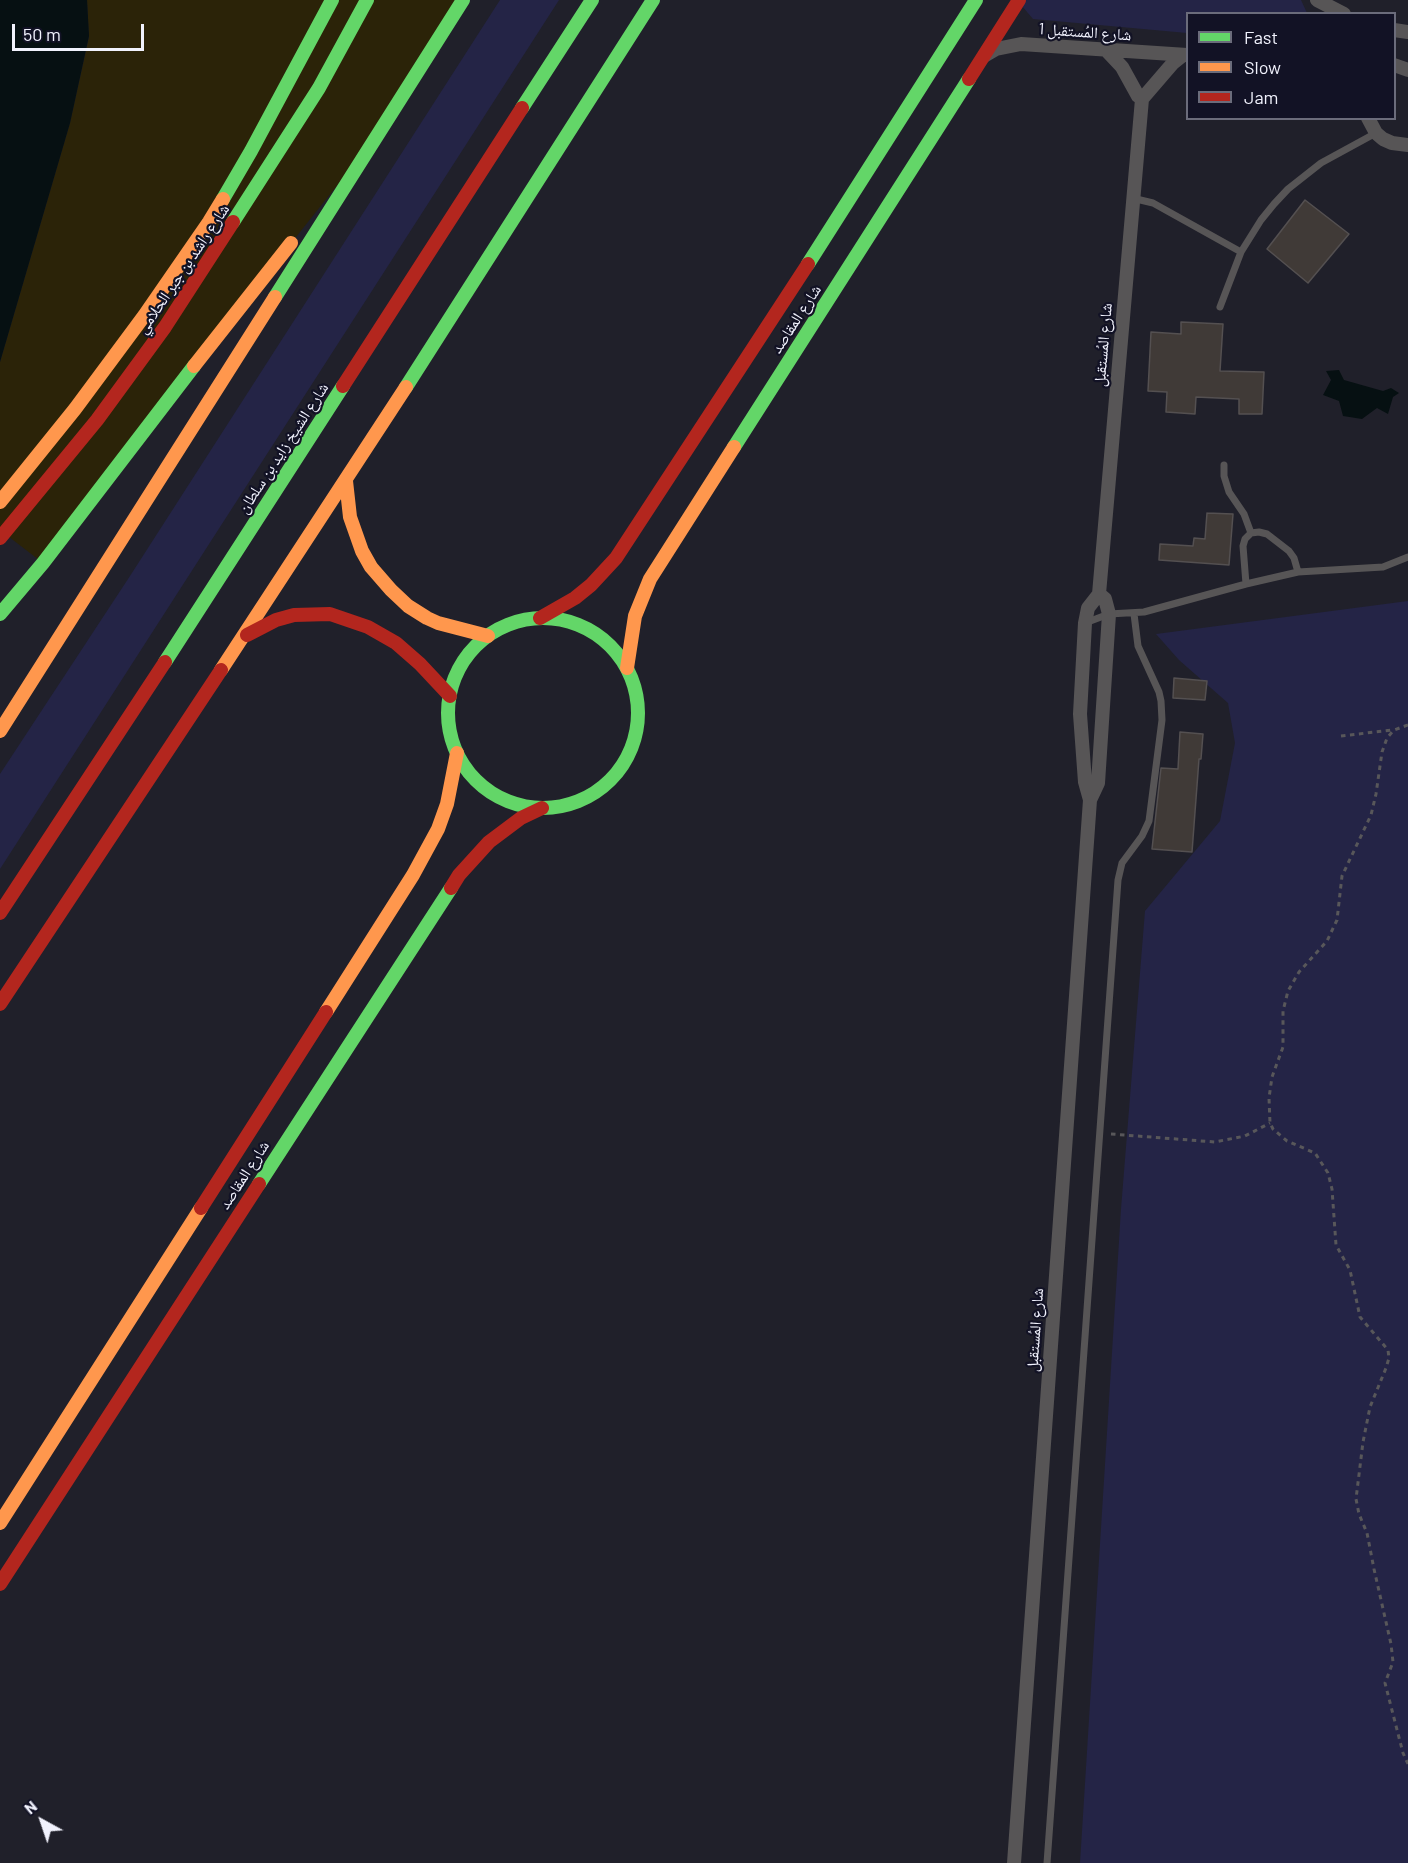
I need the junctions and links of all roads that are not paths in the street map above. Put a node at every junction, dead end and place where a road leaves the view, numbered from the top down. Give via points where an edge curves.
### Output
1 (332, 0) edge
2 (367, 0) edge
3 (463, 0) edge
4 (592, 0) edge
5 (653, 0) edge
6 (976, 0) edge
7 (1019, 0) edge
8 (1315, 0) edge
9 (1340, 12) edge
10 (1106, 50) junction
11 (1185, 55) edge
12 (982, 57) junction
13 (1142, 99) junction
14 (1369, 120) edge
15 (1376, 133) junction
16 (370, 144) junction
17 (1406, 146) edge
18 (1132, 198) junction
19 (1241, 252) junction
20 (1220, 307) dead end
21 (1224, 465) dead end
22 (346, 481) junction
23 (0, 502) edge
24 (1251, 533) junction
25 (0, 538) edge
26 (1408, 557) edge
27 (1298, 572) junction
28 (1246, 584) junction
29 (1099, 594) junction
30 (0, 614) edge
31 (1109, 614) junction
32 (1134, 614) junction
33 (540, 618) junction
34 (1085, 623) junction
35 (488, 636) junction
36 (244, 637) junction
37 (627, 668) junction
38 (450, 696) junction
39 (0, 731) edge
40 (457, 753) junction
41 (1090, 800) junction
42 (542, 808) junction
43 (0, 913) edge
44 (0, 1004) edge
45 (0, 1523) edge
46 (0, 1584) edge
47 (1014, 1863) edge
48 (1047, 1863) edge

1 - 23 main road, شارع راشد بن جبر الحلامي via 209,222 75,409
2 - 25 main road, شارع راشد بن جبر الحلامي via 319,88 165,327 97,420
3 - 16 main road
4 - 43 main road, شارع الشيخ زايد بن سلطان
5 - 22 main road
6 - 33 main road, شارع المقاصد via 616,558 575,598
7 - 12 main road, شارع المقاصد
8 - 9 street
10 - 11 street, شارع المُستقبل 1
10 - 12 street, شارع المُستقبل 1 via 1021,44 996,49
10 - 13 street
11 - 13 street
12 - 37 main road, شارع المقاصد via 651,579 635,616
13 - 18 street, شارع المُستقبل
14 - 15 street
15 - 17 street via 1383,140
15 - 19 lane via 1321,163 1288,189 1261,220
16 - 30 main road
16 - 39 main road
18 - 19 lane via 1153,202
18 - 29 street, شارع المُستقبل
19 - 20 lane
21 - 24 lane via 1229,492
22 - 35 main road via 350,517 359,543 371,567 391,590 408,606 438,623
22 - 36 main road
24 - 27 lane via 1267,534 1288,551
24 - 28 lane via 1243,546
26 - 27 lane via 1383,567
27 - 28 lane
28 - 32 lane
29 - 31 street via 1105,599
29 - 34 street, شارع المُستقبل via 1088,608
31 - 32 lane
31 - 34 lane
31 - 41 street, شارع المُستقبل via 1098,783
32 - 48 lane via 1138,646 1161,701 1162,720 1149,821 1122,863 1118,880
33 - 35 main road via 509,625
33 - 37 main road via 581,626 600,636
34 - 41 street, شارع المُستقبل via 1080,714
35 - 38 main road via 467,657
36 - 38 main road via 294,615 330,614 368,627 396,643
36 - 44 main road
37 - 42 main road via 636,691 639,715 635,740 625,762 609,782 590,796 567,805
38 - 40 main road via 450,734
40 - 42 main road via 483,787 521,806
40 - 45 main road, شارع المقاصد via 447,804 426,852
41 - 47 street, شارع المُستقبل
42 - 46 main road, شارع المقاصد via 506,828 459,875

